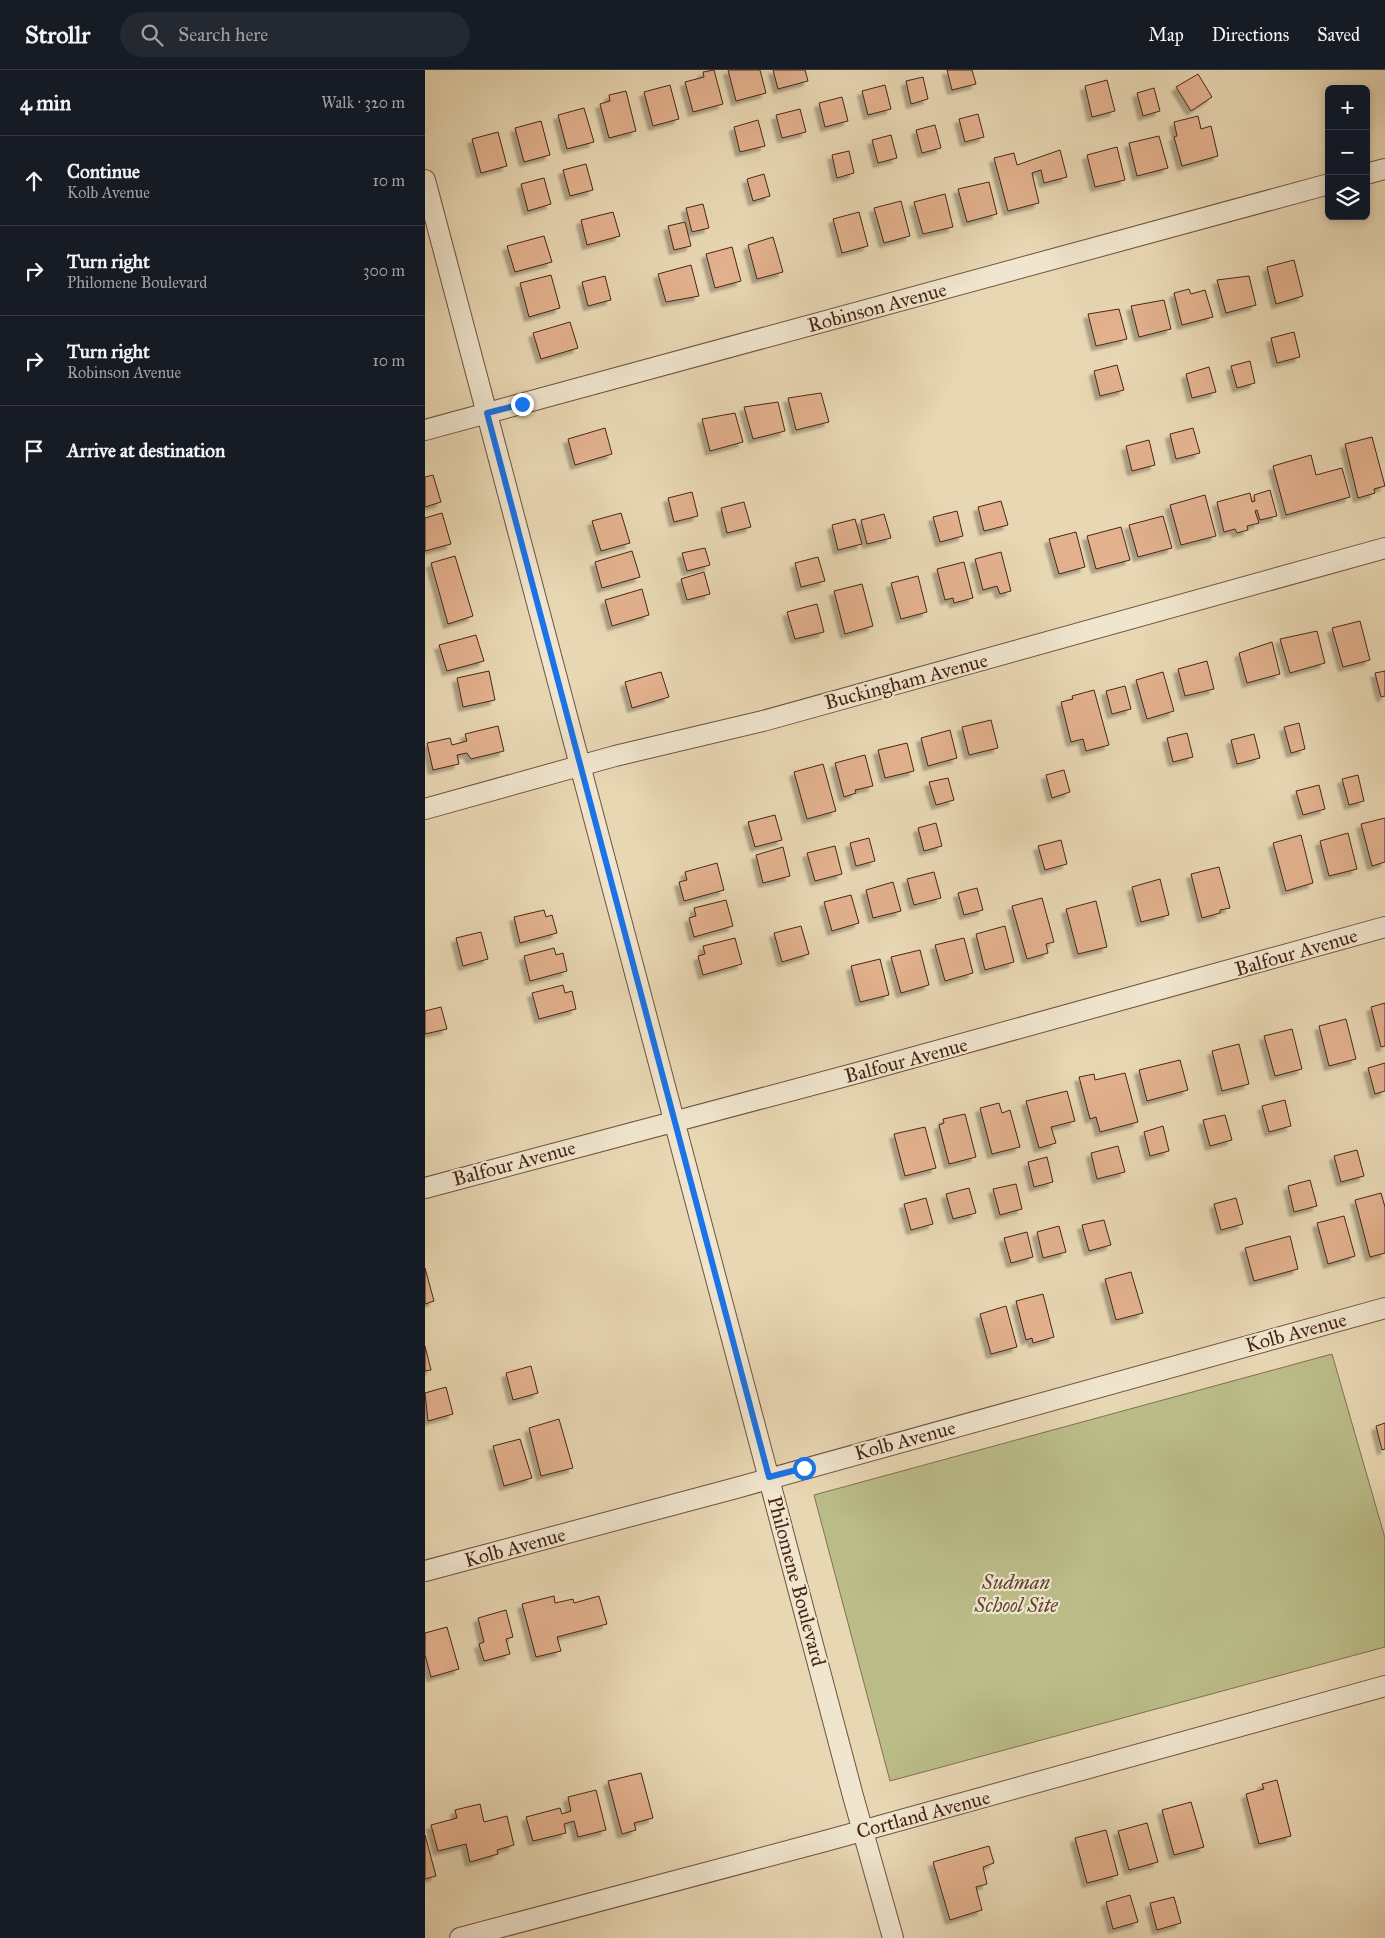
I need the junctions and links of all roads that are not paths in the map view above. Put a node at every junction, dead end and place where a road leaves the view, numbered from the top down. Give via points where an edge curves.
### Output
1 (1385, 169) edge
2 (1370, 173) edge
3 (425, 180) edge
4 (1325, 185) edge
5 (487, 413) junction
6 (425, 430) edge
7 (1385, 548) edge
8 (580, 766) junction
9 (425, 809) edge
10 (1385, 927) edge
11 (675, 1123) junction
12 (425, 1188) edge
13 (1385, 1308) edge
14 (769, 1477) junction
15 (425, 1571) edge
16 (1385, 1686) edge
17 (863, 1830) junction
18 (460, 1938) edge
19 (893, 1938) edge

1 - 2 street
3 - 5 street, Philomene Boulevard
4 - 5 street, Robinson Avenue
5 - 6 street, Robinson Avenue
5 - 8 street, Philomene Boulevard
7 - 8 street, Buckingham Avenue via 763,720
8 - 9 street, Buckingham Avenue
8 - 11 street, Philomene Boulevard
10 - 11 street, Balfour Avenue
11 - 12 street, Balfour Avenue via 644,1128
11 - 14 street, Philomene Boulevard
13 - 14 street, Kolb Avenue
14 - 15 street, Kolb Avenue
14 - 17 street, Philomene Boulevard
16 - 17 street, Cortland Avenue
17 - 18 street, Cortland Avenue
17 - 19 street, Philomene Boulevard

